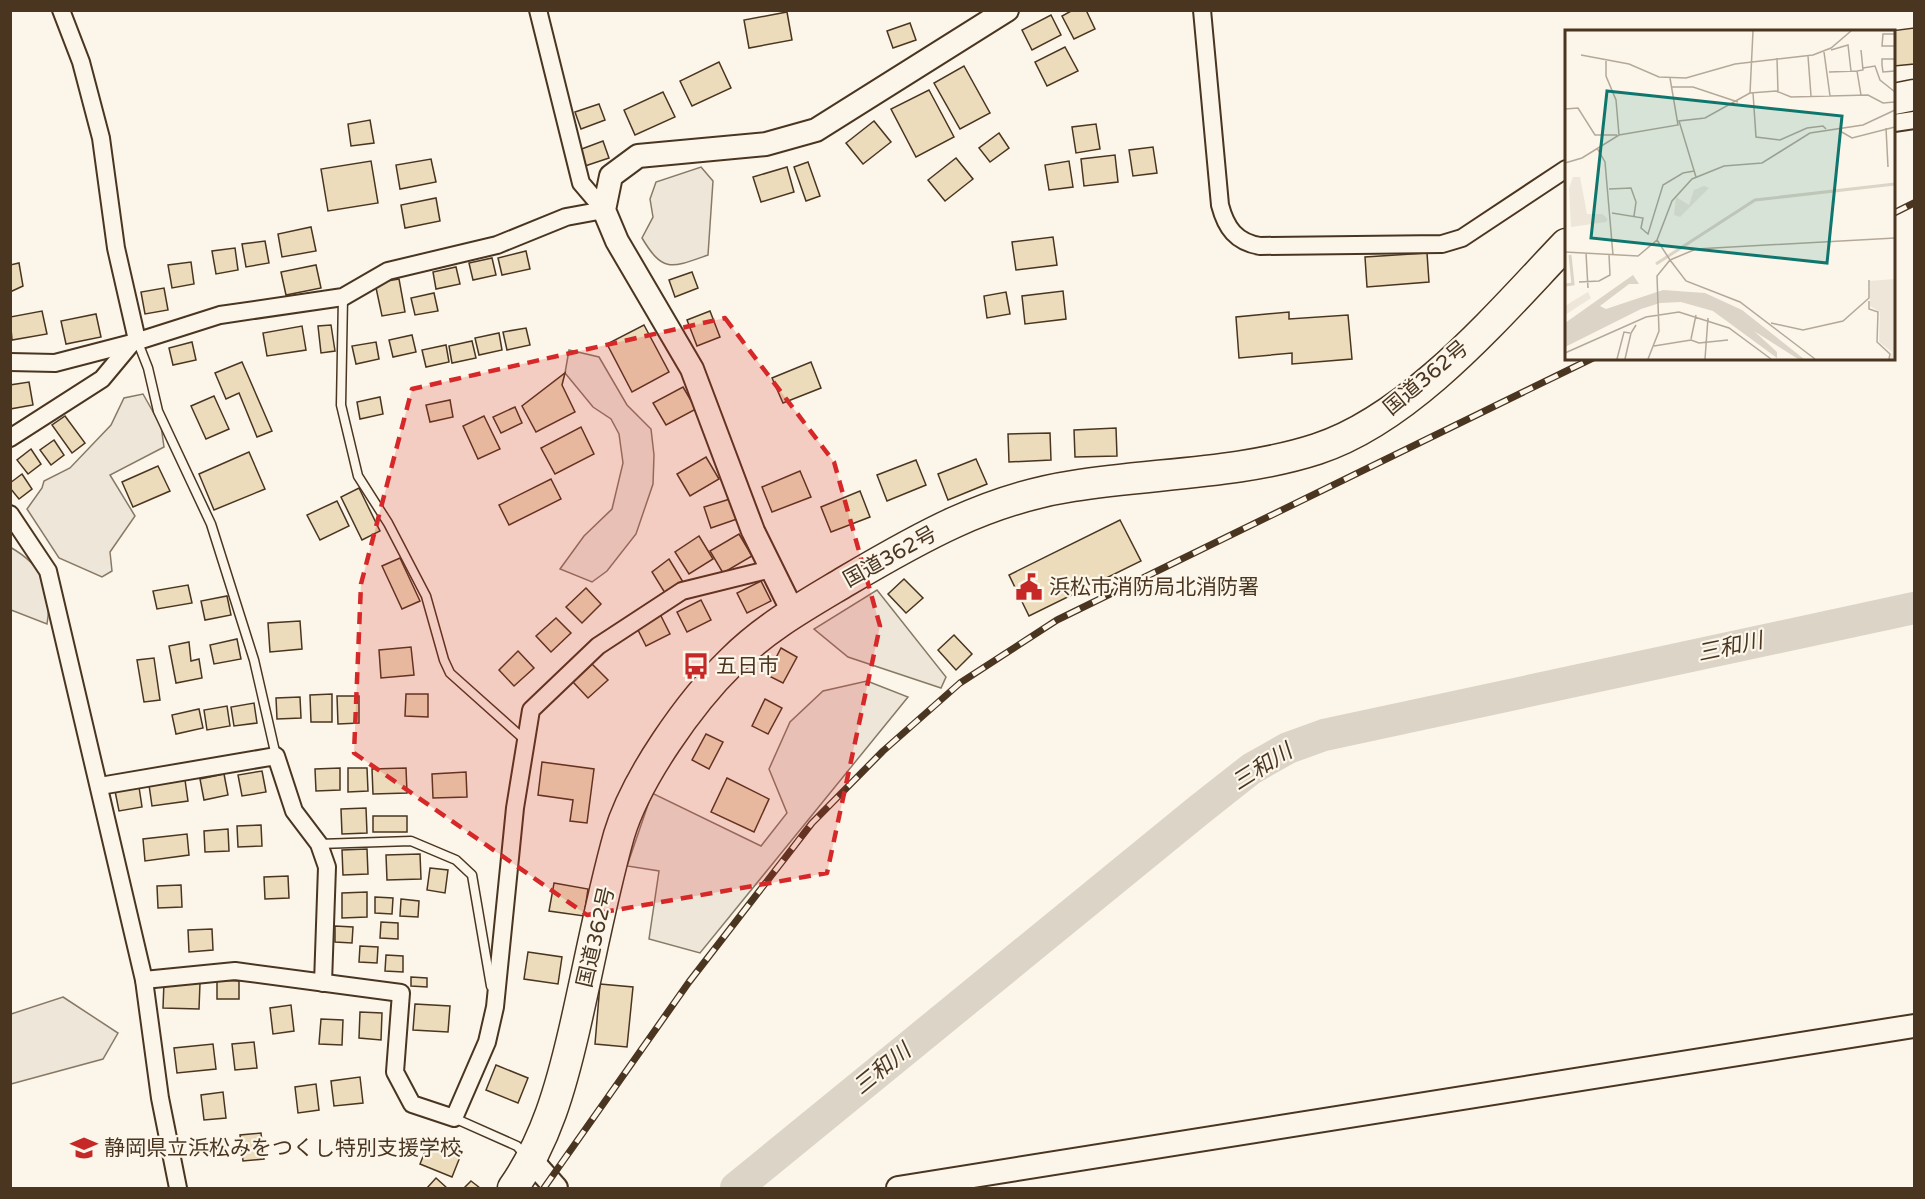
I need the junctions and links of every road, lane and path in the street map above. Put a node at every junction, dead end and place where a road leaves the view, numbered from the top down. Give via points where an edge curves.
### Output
1 (61, 10) edge
2 (538, 10) edge
3 (1007, 10) edge
4 (1202, 10) edge
5 (1914, 95) edge
6 (1895, 99) edge
7 (1914, 120) edge
8 (1895, 123) edge
9 (1565, 171) edge
10 (604, 210) junction
11 (1565, 245) edge
12 (343, 297) junction
13 (135, 342) junction
14 (10, 362) edge
15 (10, 438) edge
16 (10, 514) edge
17 (771, 569) junction
18 (793, 612) junction
19 (525, 740) junction
20 (276, 756) junction
21 (100, 786) junction
22 (319, 844) junction
23 (144, 980) junction
24 (323, 983) junction
25 (495, 1007) junction
26 (1914, 1026) edge
27 (454, 1118) junction
28 (532, 1161) junction
29 (178, 1188) edge
30 (513, 1188) edge
31 (556, 1188) edge
32 (898, 1188) edge

1 - 13 street via 81,62 101,138 116,248
2 - 10 street via 581,183
3 - 10 street via 816,130 766,144 638,156 611,176
4 - 9 street via 1220,205 1225,223 1245,243 1442,244 1462,238
5 - 6 highway
7 - 8 street
10 - 12 street via 566,217 497,245 388,271
10 - 17 street via 617,241 692,369
11 - 18 highway, 国道362号 via 1418,390 1371,424 1318,448 1250,463 1069,486 1014,499 967,515
12 - 13 street via 220,315
12 - 19 lane via 341,405 358,476 426,596 450,673
13 - 14 street via 56,363
13 - 15 street via 102,379
13 - 20 lane via 148,368 158,411 214,535 254,660
16 - 21 street via 48,571
17 - 18 street
17 - 19 street via 682,591 626,626 598,646 531,710
18 - 28 highway, 国道362号 via 731,662 683,718 641,786 620,832 559,1094
19 - 25 street
20 - 21 street
20 - 22 street via 294,811
21 - 23 street
22 - 24 street via 327,867
22 - 25 lane via 411,841 456,860 472,875
23 - 24 street via 235,971
23 - 29 street via 160,1098
24 - 27 street via 401,993 395,1072 412,1104
25 - 27 street via 488,1042
26 - 32 street
27 - 28 lane via 517,1146
28 - 30 highway, 国道362号
28 - 31 street

